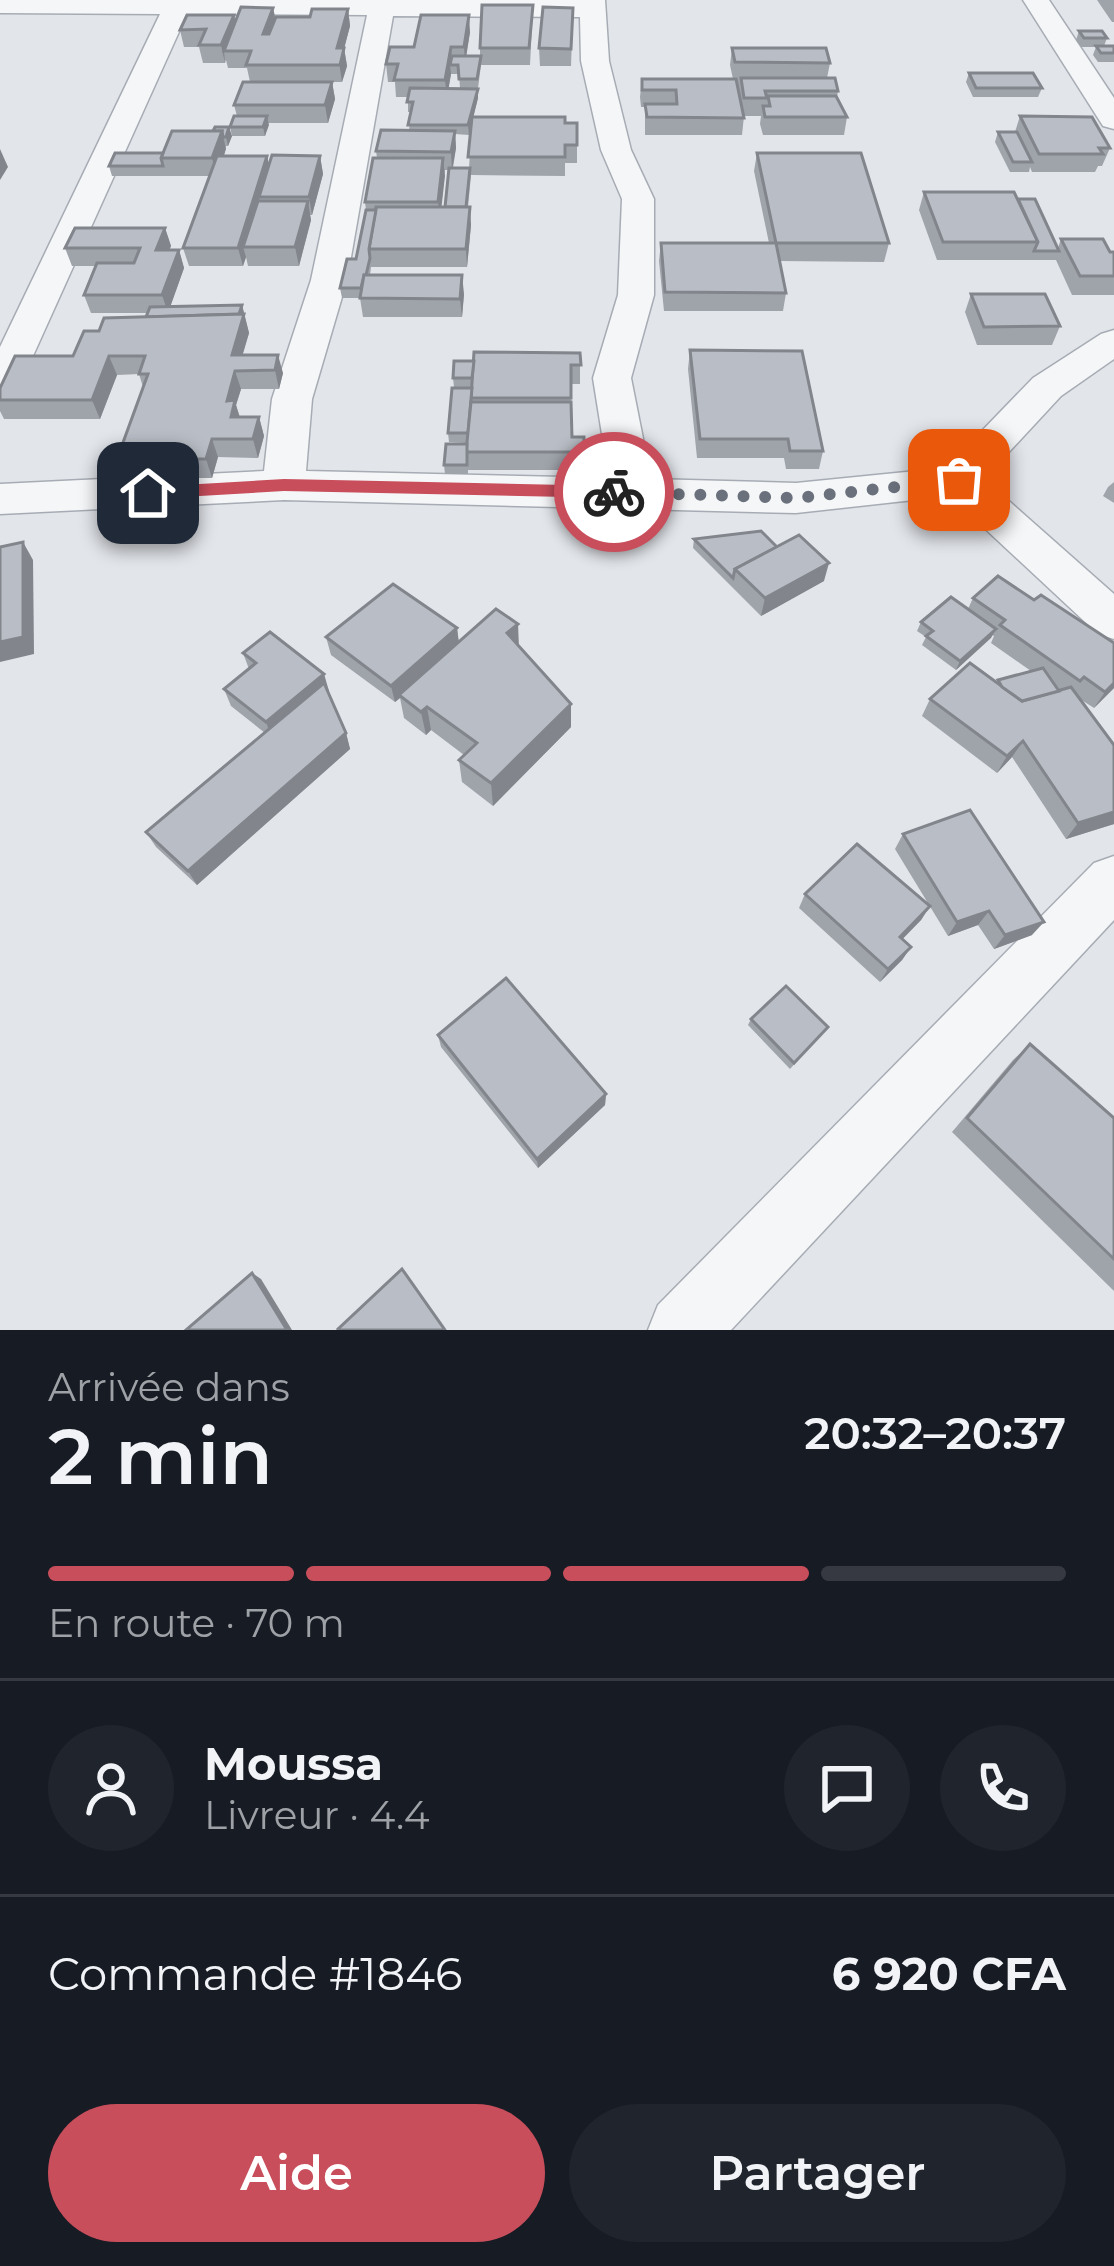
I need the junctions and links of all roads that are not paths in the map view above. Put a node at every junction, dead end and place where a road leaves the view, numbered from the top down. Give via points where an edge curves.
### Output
1 (1036, 0) edge
2 (179, 3) edge
3 (382, 4) edge
4 (591, 4) edge
5 (0, 5) edge
6 (1114, 120) edge
7 (1114, 342) edge
8 (0, 387) edge
9 (959, 480) junction
10 (284, 485) junction
11 (633, 493) junction
12 (0, 499) edge
13 (1114, 621) edge
14 (1114, 880) edge
15 (683, 1330) edge

1 - 6 street
2 - 3 street
2 - 5 street
2 - 8 street
3 - 4 street
3 - 10 street via 328,280 292,399
4 - 11 street via 616,150 638,199 636,295 612,378
7 - 9 street via 1047,387
9 - 11 street via 796,498
9 - 13 street
10 - 11 street
10 - 12 street
14 - 15 street

